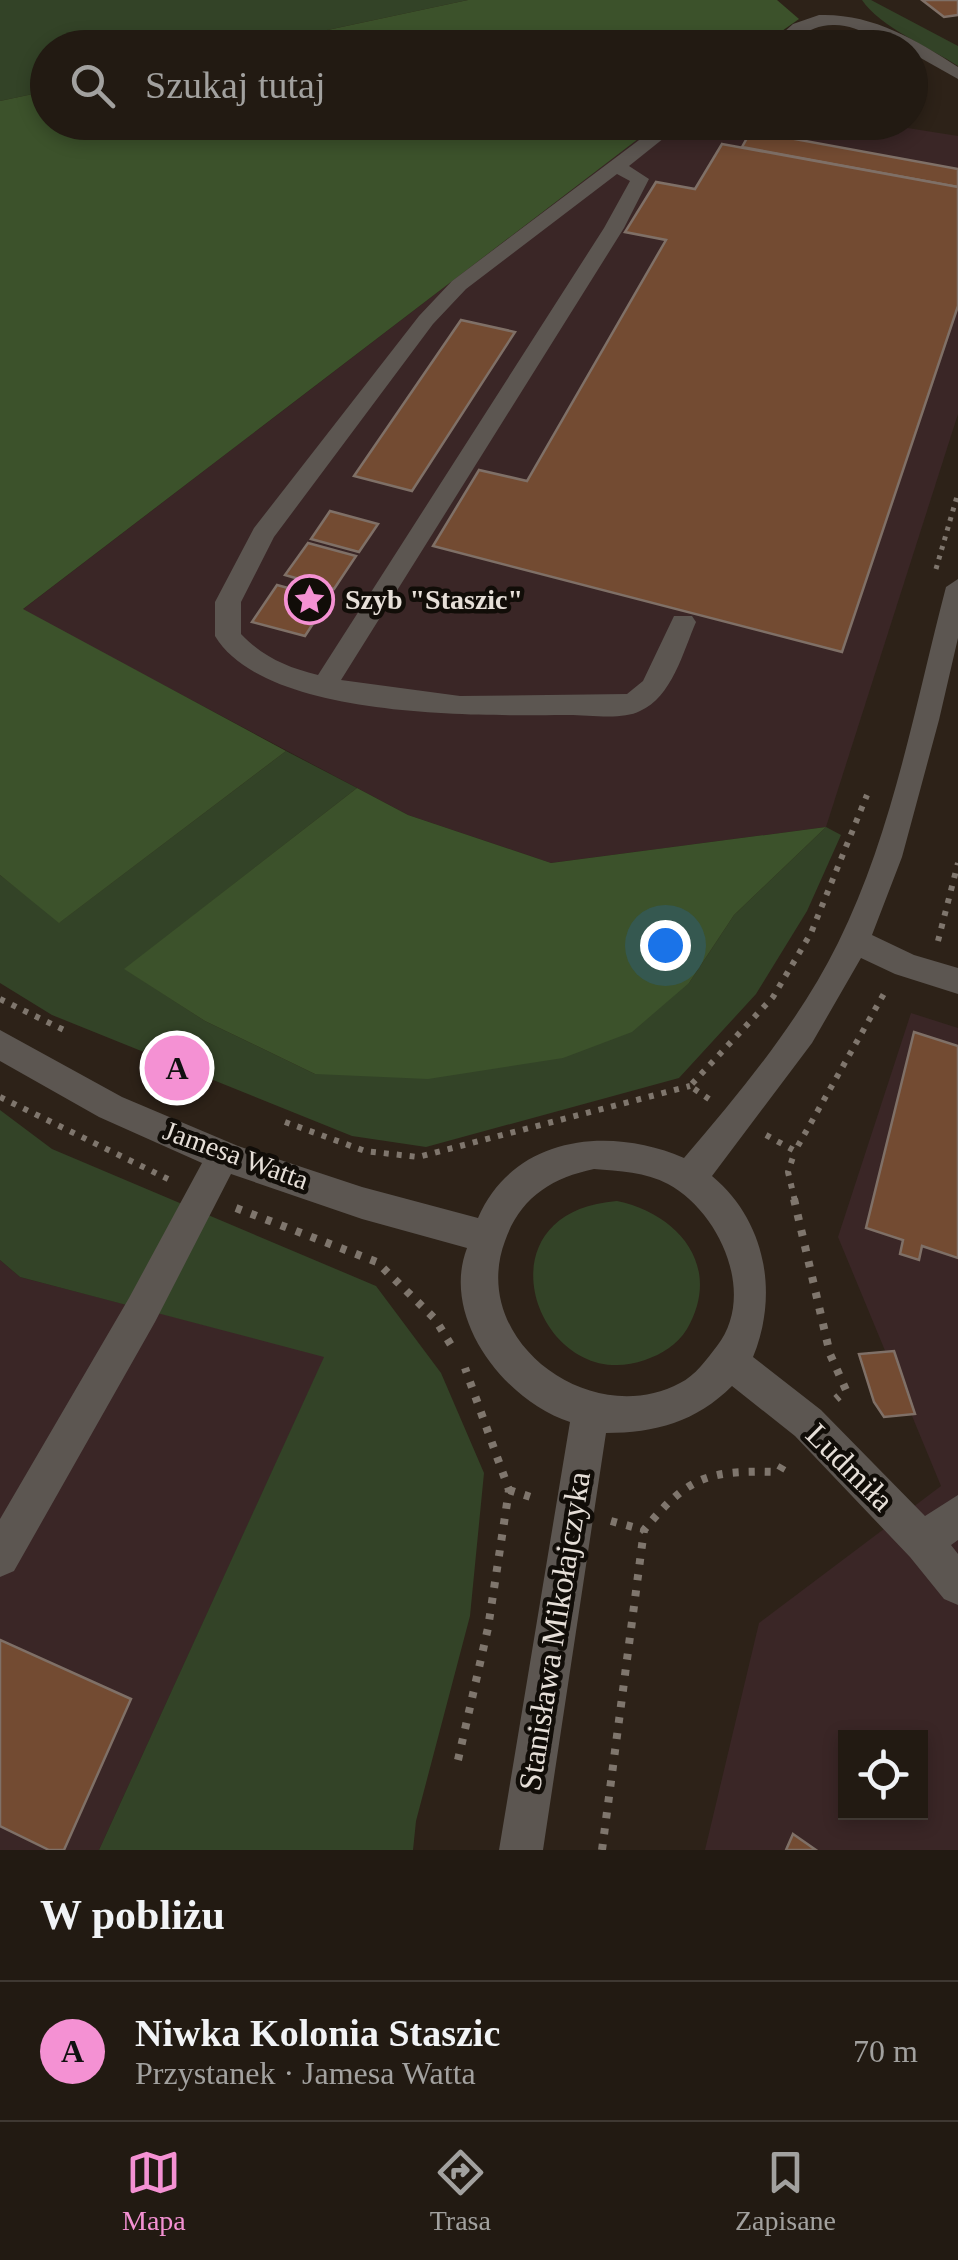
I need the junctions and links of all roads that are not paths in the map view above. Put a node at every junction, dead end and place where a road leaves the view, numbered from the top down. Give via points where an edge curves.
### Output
1 (838, 0) edge
2 (852, 22) junction
3 (800, 30) edge
4 (884, 30) edge
5 (928, 56) edge
6 (958, 74) edge
7 (651, 140) edge
8 (616, 166) junction
9 (958, 587) edge
10 (683, 622) dead end
11 (950, 651) edge
12 (324, 686) junction
13 (855, 941) junction
14 (958, 981) edge
15 (0, 1044) edge
16 (224, 1155) junction
17 (689, 1178) junction
18 (485, 1236) junction
19 (730, 1362) junction
20 (590, 1412) junction
21 (958, 1514) edge
22 (924, 1543) junction
23 (0, 1557) edge
24 (958, 1585) edge
25 (521, 1850) edge

1 - 2 street
2 - 3 street via 810,23
2 - 4 street
5 - 6 street
7 - 8 street
8 - 12 street via 640,178 614,228
8 - 12 street via 459,285 263,534 228,602 228,636 250,659
9 - 11 street
10 - 12 street via 654,687 634,704 460,706
11 - 13 street
13 - 14 street
13 - 17 street via 824,996
15 - 16 street, Jamesa Watta via 134,1116
16 - 18 street, Jamesa Watta
16 - 23 street
17 - 18 street via 644,1158 594,1154 548,1166 510,1195
17 - 19 street via 720,1207 742,1242 751,1283 747,1325
18 - 20 street via 478,1278 486,1322 509,1362 546,1394
19 - 20 street via 693,1397 644,1415
19 - 22 street, Ludmiła via 808,1422
20 - 25 street, Stanisława Mikołajczyka
21 - 22 street
22 - 24 street, Ludmiła

